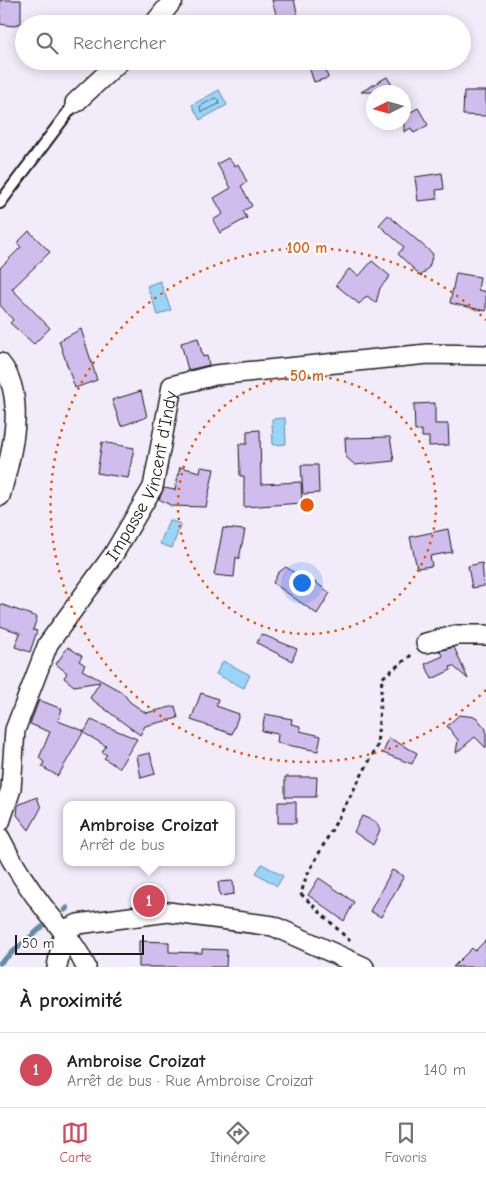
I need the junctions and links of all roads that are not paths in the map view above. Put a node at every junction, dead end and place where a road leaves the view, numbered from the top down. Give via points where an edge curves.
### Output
1 (172, 0) edge
2 (161, 15) edge
3 (110, 70) edge
4 (75, 103) joint
5 (0, 203) edge
6 (486, 355) edge
7 (0, 363) edge
8 (0, 496) edge
9 (486, 635) edge
10 (426, 643) road end
11 (0, 822) edge
12 (0, 838) edge
13 (5, 861) edge
14 (64, 930) junction
15 (57, 967) edge
16 (86, 967) edge
17 (364, 967) edge

1 - 2 street
3 - 4 street
4 - 5 lane
6 - 11 street, Impasse Vincent d'Indy via 428,354 215,375 172,386 153,488 113,555 48,644 14,730 11,788
7 - 8 street via 7,371 16,411 12,456
9 - 10 street via 457,635
12 - 13 street
13 - 14 street
14 - 15 street
14 - 16 street
14 - 17 street via 78,924 168,912 273,926

